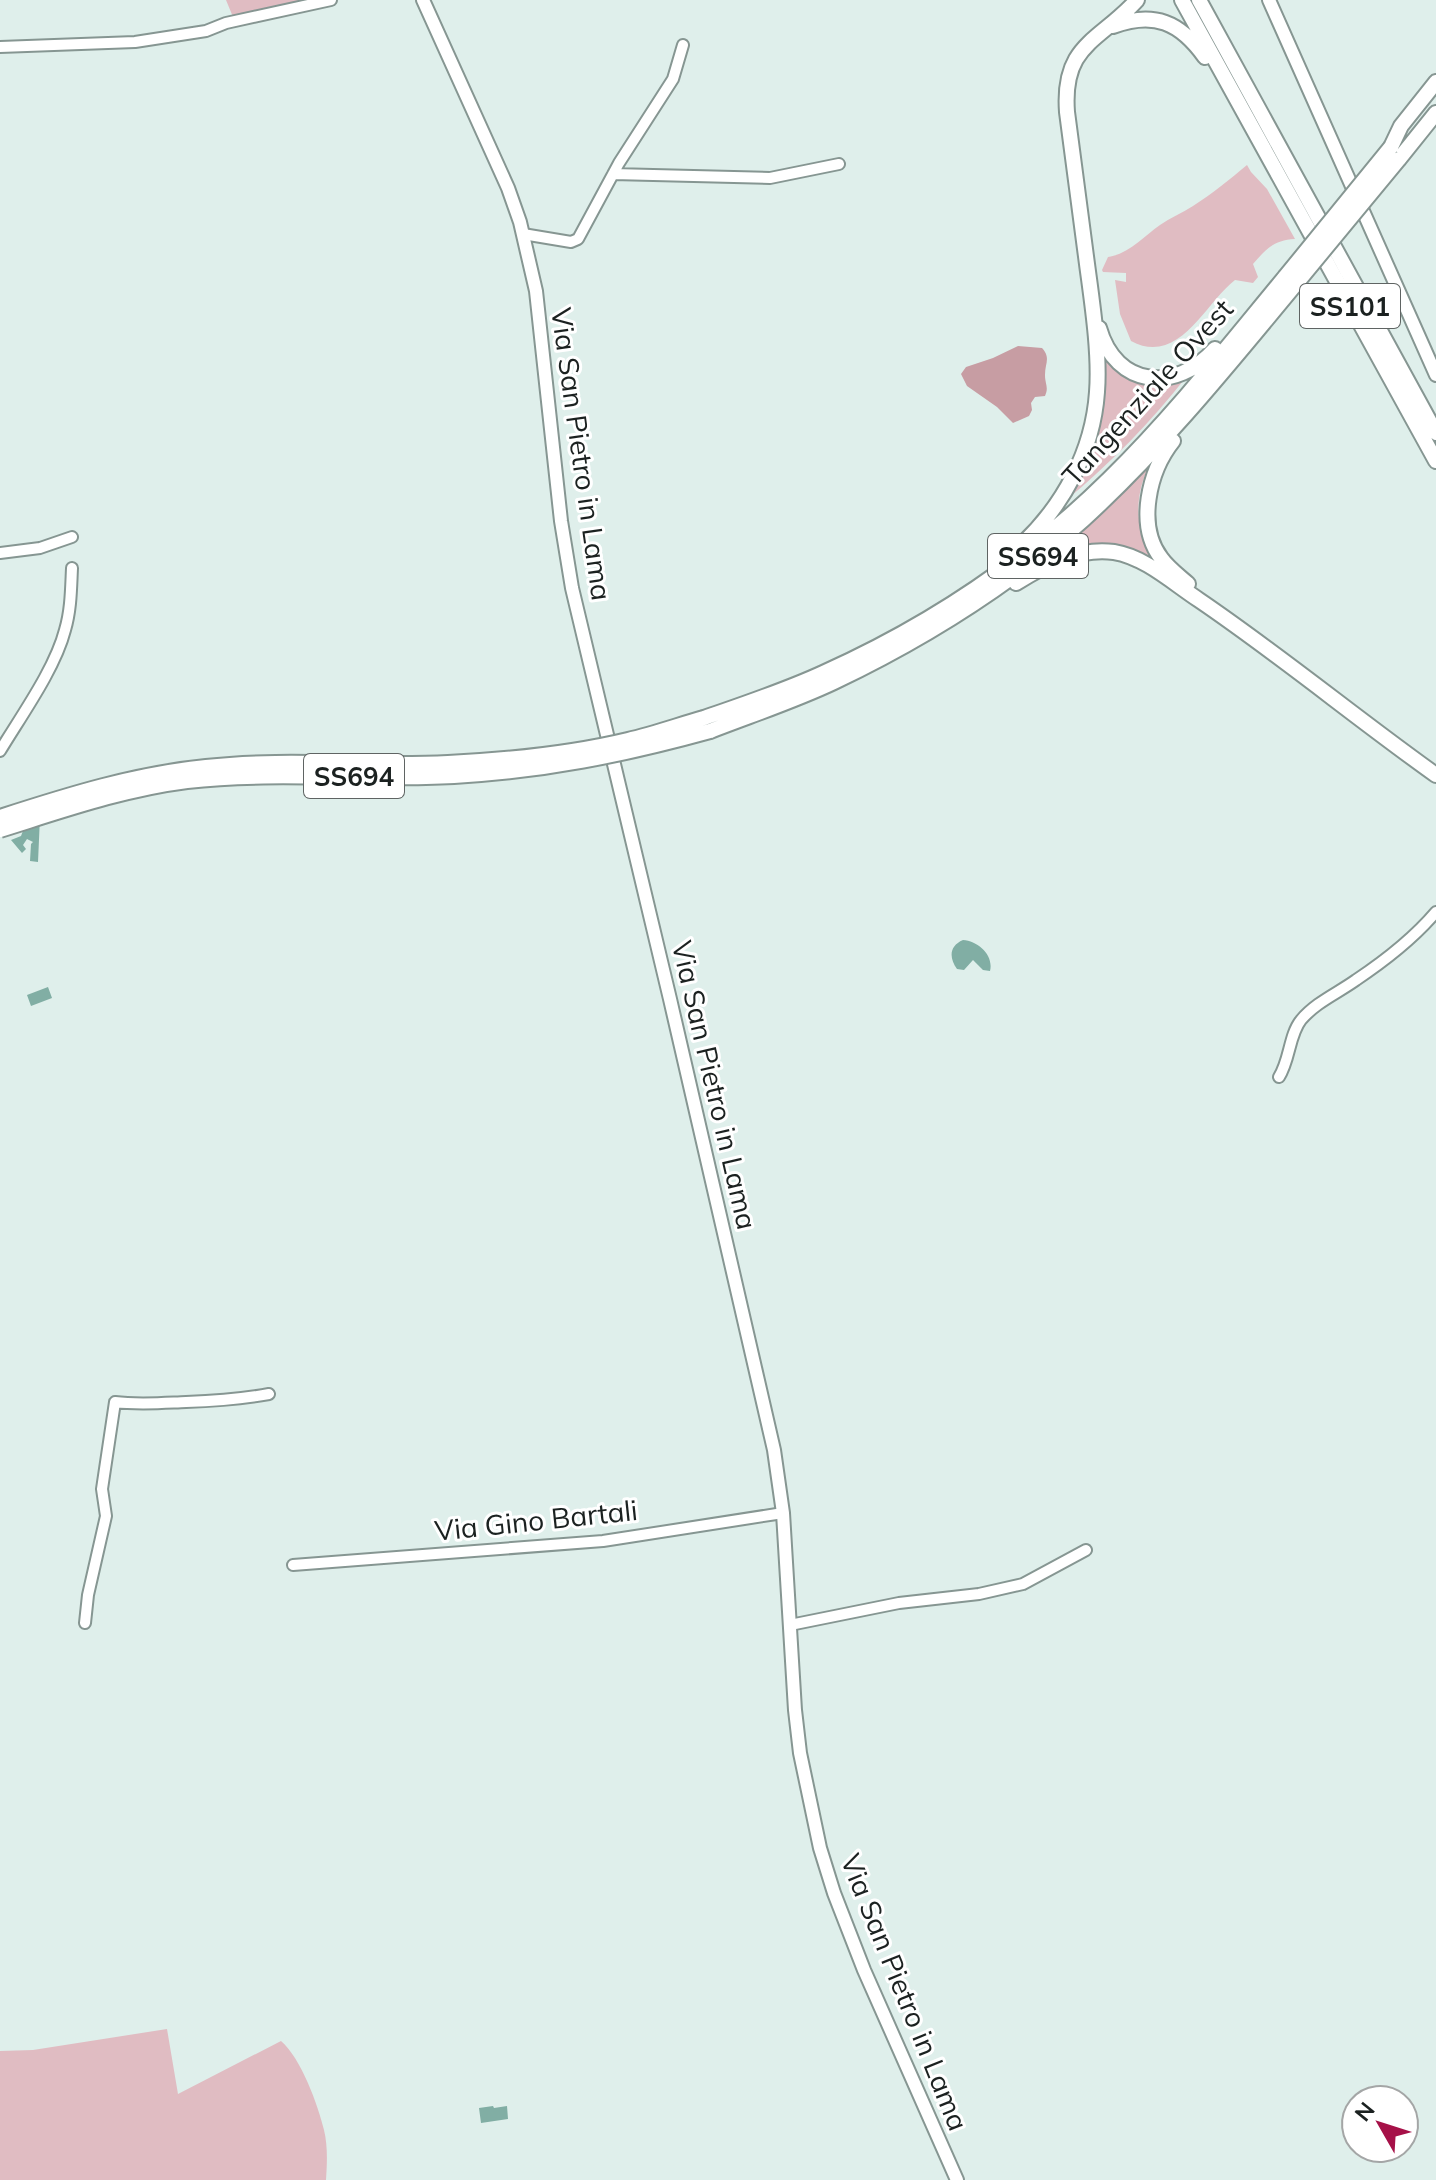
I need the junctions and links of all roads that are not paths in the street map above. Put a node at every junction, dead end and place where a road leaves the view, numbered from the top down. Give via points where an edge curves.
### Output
1 (331, 0) edge
2 (423, 0) edge
3 (1137, 0) edge
4 (1182, 0) edge
5 (1199, 0) edge
6 (1269, 0) edge
7 (1104, 30) junction
8 (683, 45) dead end
9 (0, 47) edge
10 (1436, 82) edge
11 (1436, 93) edge
12 (1436, 113) edge
13 (1265, 151) junction
14 (1395, 153) junction
15 (839, 164) dead end
16 (613, 174) junction
17 (523, 234) junction
18 (1290, 281) junction
19 (1092, 306) junction
20 (1243, 348) junction
21 (1436, 375) edge
22 (1436, 433) edge
23 (1436, 461) edge
24 (72, 537) dead end
25 (0, 553) edge
26 (72, 568) dead end
27 (1224, 617) junction
28 (940, 626) junction
29 (911, 628) junction
30 (707, 724) junction
31 (0, 751) edge
32 (1434, 774) edge
33 (0, 817) edge
34 (0, 830) edge
35 (1436, 912) edge
36 (1279, 1077) dead end
37 (269, 1394) dead end
38 (783, 1513) junction
39 (1086, 1550) dead end
40 (293, 1565) dead end
41 (85, 1623) dead end
42 (790, 1625) junction
43 (957, 2180) edge

1 - 9 street via 206,31 135,42
2 - 17 main road, Via San Pietro in Lama via 508,188
3 - 7 highway
4 - 13 highway, SS101
5 - 22 highway, SS101
6 - 21 main road
7 - 13 highway via 1152,18 1186,34
7 - 19 highway via 1076,59 1066,95
8 - 16 street via 673,79
10 - 14 highway via 1401,126
11 - 14 highway, Tangenziale Ovest / SS694
12 - 14 highway, Tangenziale Ovest / SS694
13 - 23 highway, SS101
14 - 18 highway, Tangenziale Ovest / SS694, bridge
15 - 16 street via 770,178
16 - 17 street via 578,239
17 - 38 main road, Via San Pietro in Lama via 536,291 572,588 761,1386
18 - 19 highway via 1269,288 1204,360 1164,379 1133,373 1111,356
18 - 20 highway, Tangenziale Ovest / SS694
18 - 29 highway, Tangenziale Ovest / SS694 via 1090,497 1008,565
19 - 29 highway via 1096,408 1071,481 1028,538
20 - 27 highway via 1161,457 1148,508 1152,540 1161,559
20 - 28 highway, Tangenziale Ovest / SS694 via 1163,440 1082,521
24 - 25 street
26 - 31 street via 65,633
27 - 28 highway via 1145,564 1103,551 1061,559
27 - 32 highway
28 - 30 highway, Tangenziale Ovest / SS694 via 832,683
29 - 30 highway, Tangenziale Ovest / SS694 via 825,673
30 - 33 highway, Tangenziale Ovest / SS694, bridge via 505,758 260,763 159,773
30 - 34 highway, Tangenziale Ovest / SS694, bridge via 650,748 519,770 186,782 133,791
35 - 36 street via 1387,958 1304,1017
37 - 41 street via 115,1402 102,1489 106,1516
38 - 40 street, Via Gino Bartali via 603,1541
38 - 42 main road, Via San Pietro in Lama
39 - 42 street via 1023,1584
42 - 43 main road, Via San Pietro in Lama via 800,1753 820,1848 859,1957

